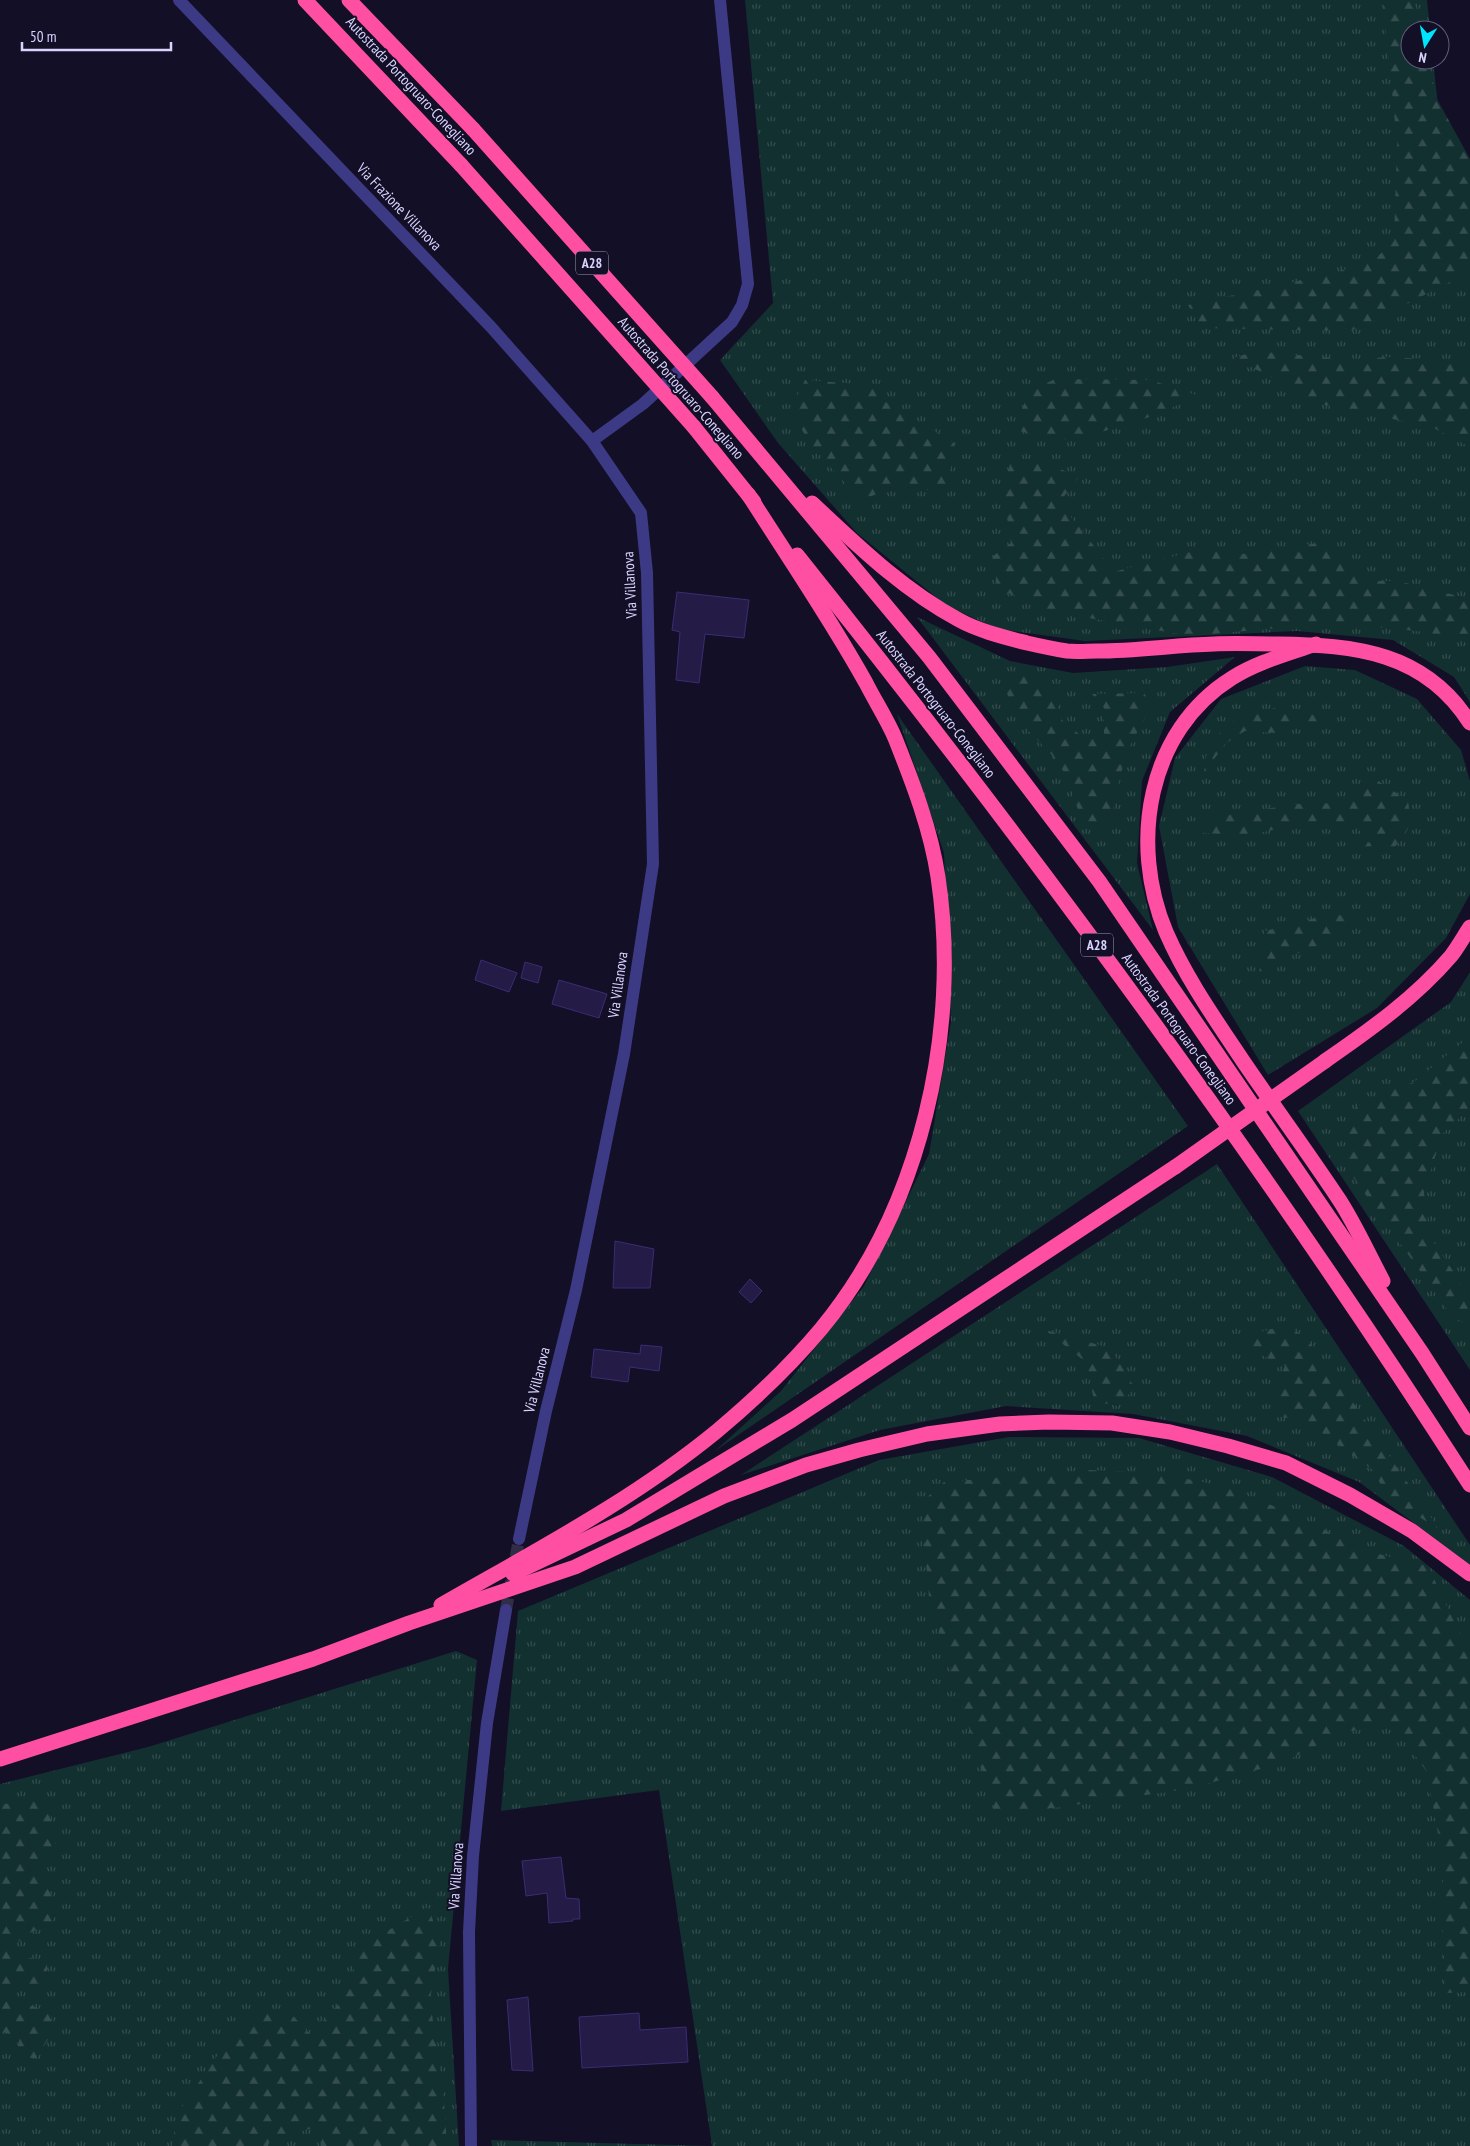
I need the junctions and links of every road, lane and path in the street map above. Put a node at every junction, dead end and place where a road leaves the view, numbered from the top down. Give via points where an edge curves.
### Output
1 (179, 0) edge
2 (305, 0) edge
3 (349, 0) edge
4 (720, 0) edge
5 (592, 441) junction
6 (765, 459) junction
7 (748, 494) junction
8 (1316, 644) junction
9 (1470, 723) edge
10 (1470, 927) edge
11 (1422, 1353) junction
12 (1470, 1428) edge
13 (1470, 1485) edge
14 (519, 1539) tunnel mouth
15 (1470, 1574) edge
16 (506, 1610) tunnel mouth
17 (409, 1623) junction
18 (0, 1759) edge
19 (471, 2146) edge

1 - 5 street, Via Frazione Villanova via 491,327
2 - 7 highway, Autostrada Portogruaro-Conegliano / A28, bridge via 460,165 694,427
3 - 6 highway, Autostrada Portogruaro-Conegliano / A28, bridge via 472,129
4 - 5 street via 748,284 742,305 732,322 643,404
5 - 14 street, Via Villanova via 641,513 647,573 653,864 624,1054 576,1290
6 - 8 highway via 877,564 920,596 960,620 990,632 1068,651 1133,651 1214,644
6 - 11 highway, Autostrada Portogruaro-Conegliano / A28 via 929,657 1099,881
7 - 13 highway, Autostrada Portogruaro-Conegliano / A28 via 914,701 1078,919 1247,1152
7 - 17 highway via 851,656 894,734 923,814 938,874 944,926 944,976 933,1089 915,1152 892,1215 858,1275 822,1327 779,1375 718,1430 665,1471
8 - 9 highway via 1357,648 1396,660 1433,682 1460,707
8 - 11 highway via 1268,660 1232,677 1206,697 1184,723 1156,775 1149,809 1148,840 1154,887 1166,930 1183,967 1341,1203
10 - 17 highway, bridge via 1452,955 1371,1029 1175,1167 792,1420 626,1520
11 - 12 highway, Autostrada Portogruaro-Conegliano / A28
15 - 17 highway via 1412,1530 1286,1463 1170,1432 1112,1424 1000,1424 927,1434 806,1466 724,1496 574,1566
16 - 19 street, Via Villanova via 487,1723 473,1856 469,1932
17 - 18 highway via 304,1662

